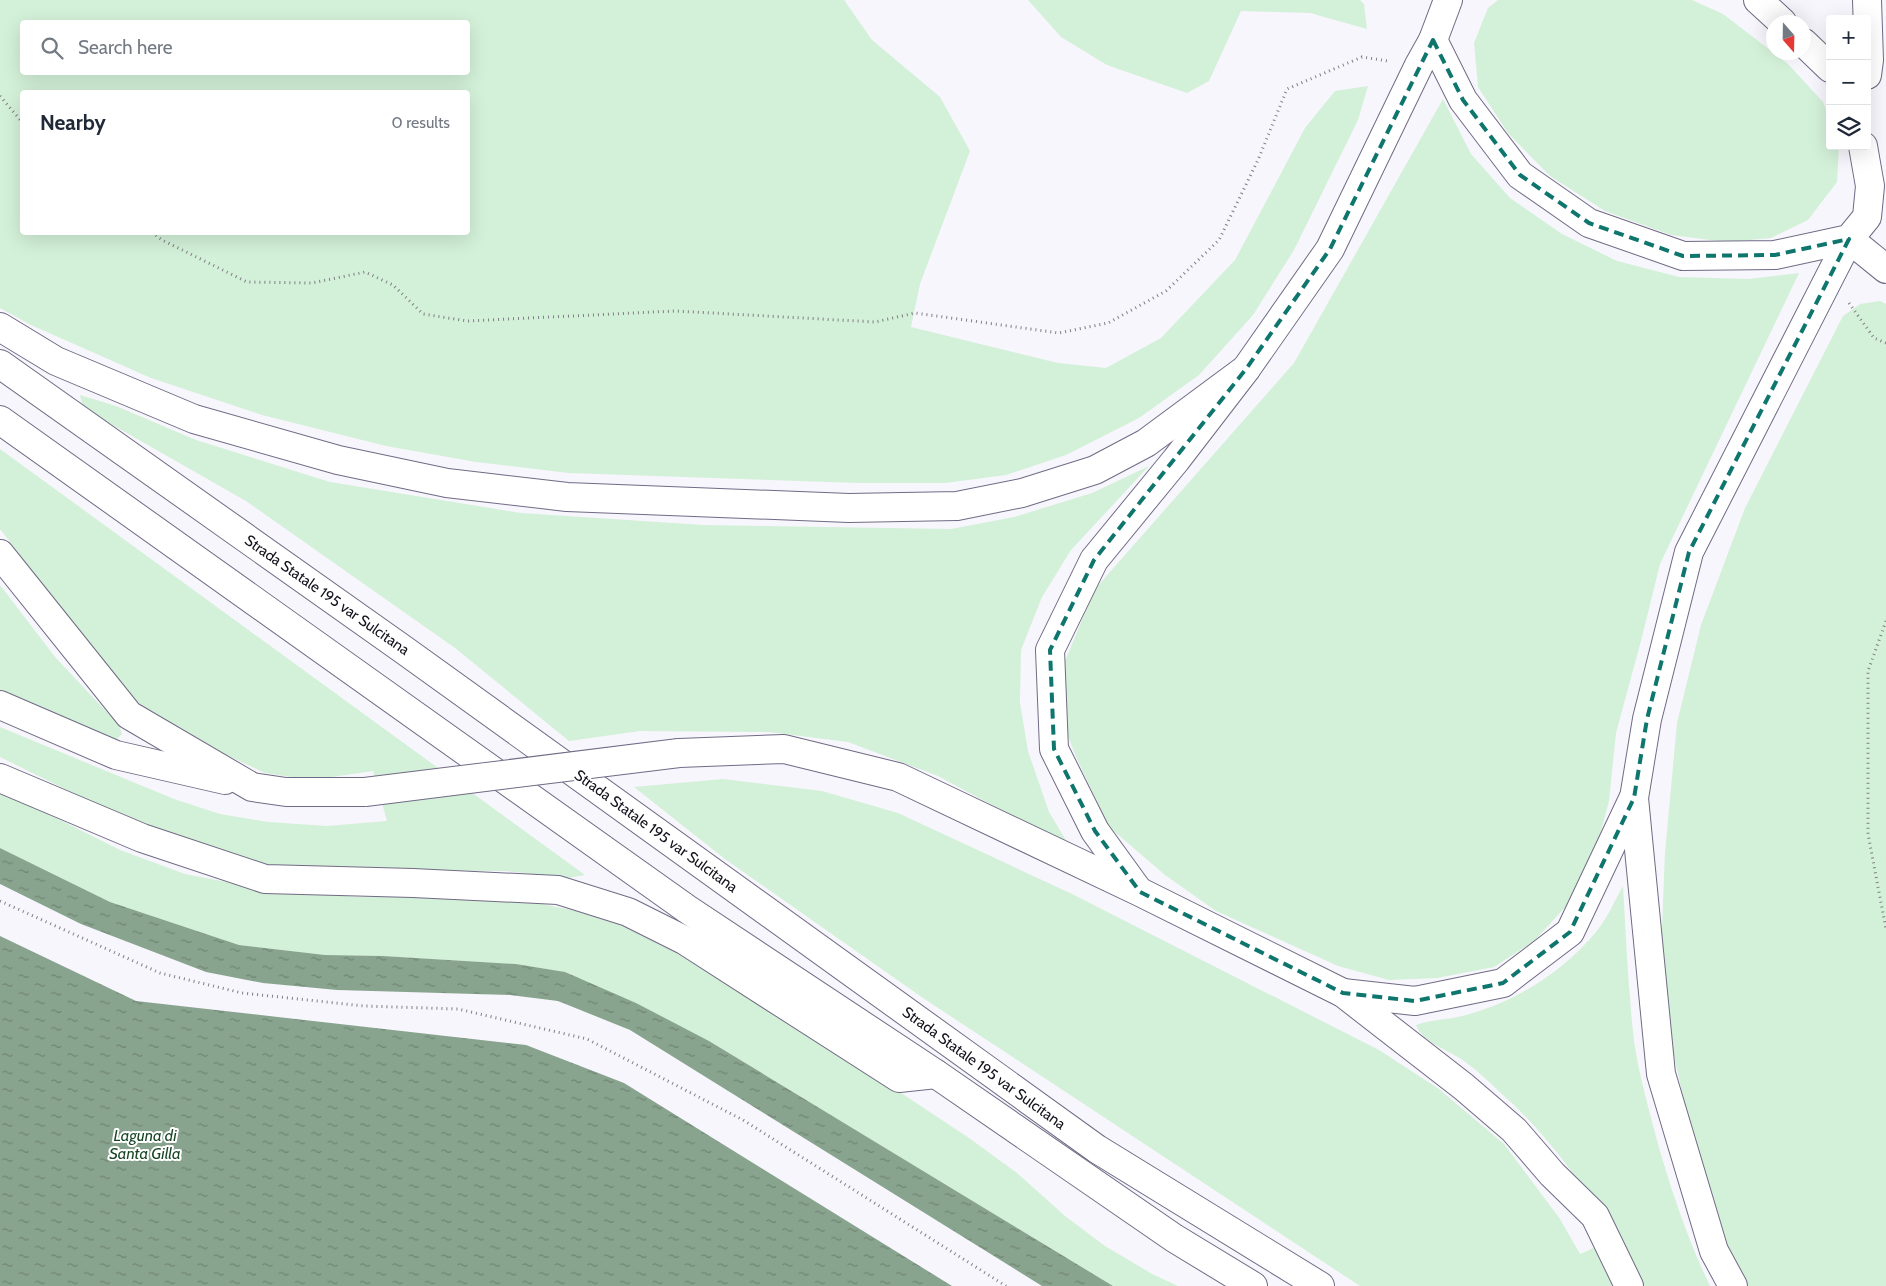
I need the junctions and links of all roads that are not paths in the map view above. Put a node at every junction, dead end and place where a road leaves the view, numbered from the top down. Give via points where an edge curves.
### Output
1 (1448, 0) edge
2 (1758, 0) edge
3 (1867, 0) edge
4 (1774, 15) edge
5 (1433, 40) junction
6 (1811, 50) edge
7 (1869, 60) edge
8 (1826, 64) edge
9 (1864, 150) edge
10 (1878, 193) edge
11 (1849, 239) junction
12 (1886, 269) edge
13 (0, 327) edge
14 (0, 364) edge
15 (1246, 369) junction
16 (0, 420) edge
17 (0, 554) edge
18 (0, 706) edge
19 (0, 778) edge
20 (252, 787) junction
21 (1634, 798) junction
22 (1140, 892) junction
23 (1343, 993) junction
24 (936, 1074) junction
25 (1253, 1286) edge
26 (1320, 1286) edge
27 (1629, 1286) edge
28 (1733, 1286) edge

1 - 5 main road
2 - 4 main road
3 - 7 main road
5 - 11 main road via 1463,100 1520,175 1589,223 1683,256 1775,255
5 - 15 main road via 1330,249
6 - 8 main road
9 - 10 main road
10 - 11 main road via 1867,217
11 - 12 main road
11 - 21 main road via 1689,552 1647,720
13 - 15 main road via 56,361 194,419 338,460 438,481 567,497 849,508 957,506 1022,493 1095,470 1146,444
14 - 26 main road, Strada Statale 195 var Sulcitana via 396,644 1097,1150
15 - 22 main road via 1094,560 1050,650 1054,749 1095,831
16 - 24 main road, Strada Statale 195 var Sulcitana via 687,909
17 - 20 main road via 129,715
18 - 20 main road via 116,755
19 - 24 main road via 142,838 265,879 558,890 628,912 684,940 899,1078
20 - 22 main road, bridge via 286,792 365,792 679,753 784,749 898,777
21 - 23 main road via 1570,932 1503,983 1414,1001
21 - 28 main road via 1661,1074 1714,1251
22 - 23 main road
23 - 27 main road via 1514,1130 1552,1174 1595,1216
24 - 25 main road, Strada Statale 195 var Sulcitana via 1174,1238

